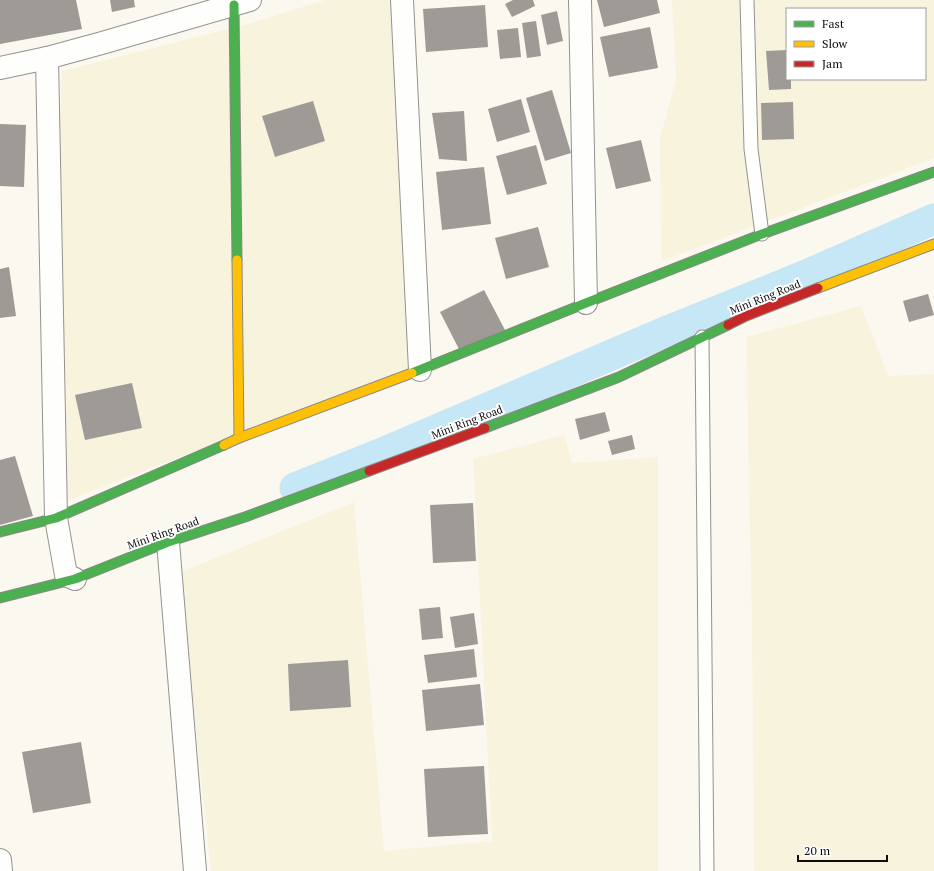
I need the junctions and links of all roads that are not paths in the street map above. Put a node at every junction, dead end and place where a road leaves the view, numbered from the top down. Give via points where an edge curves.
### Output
1 (402, 0) edge
2 (580, 0) edge
3 (747, 0) edge
4 (242, 3) edge
5 (47, 58) junction
6 (0, 68) edge
7 (934, 172) edge
8 (762, 234) junction
9 (934, 244) edge
10 (586, 303) junction
11 (702, 337) junction
12 (420, 370) junction
13 (239, 438) junction
14 (58, 525) junction
15 (0, 532) edge
16 (168, 542) junction
17 (71, 577) junction
18 (0, 598) edge
19 (0, 860) edge
20 (1, 871) edge
21 (195, 871) edge
22 (707, 871) edge

1 - 12 street
2 - 10 street
3 - 8 lane via 752,149
4 - 5 street
4 - 13 street
5 - 6 street
5 - 14 street
7 - 8 street
8 - 10 street
9 - 11 street, Mini Ring Road via 746,316
10 - 12 street
11 - 16 street, Mini Ring Road via 619,377 252,514
11 - 22 lane
12 - 13 street
13 - 14 street
14 - 15 street
14 - 17 street
16 - 17 street, Mini Ring Road
16 - 21 street
17 - 18 street, Mini Ring Road
19 - 20 street

